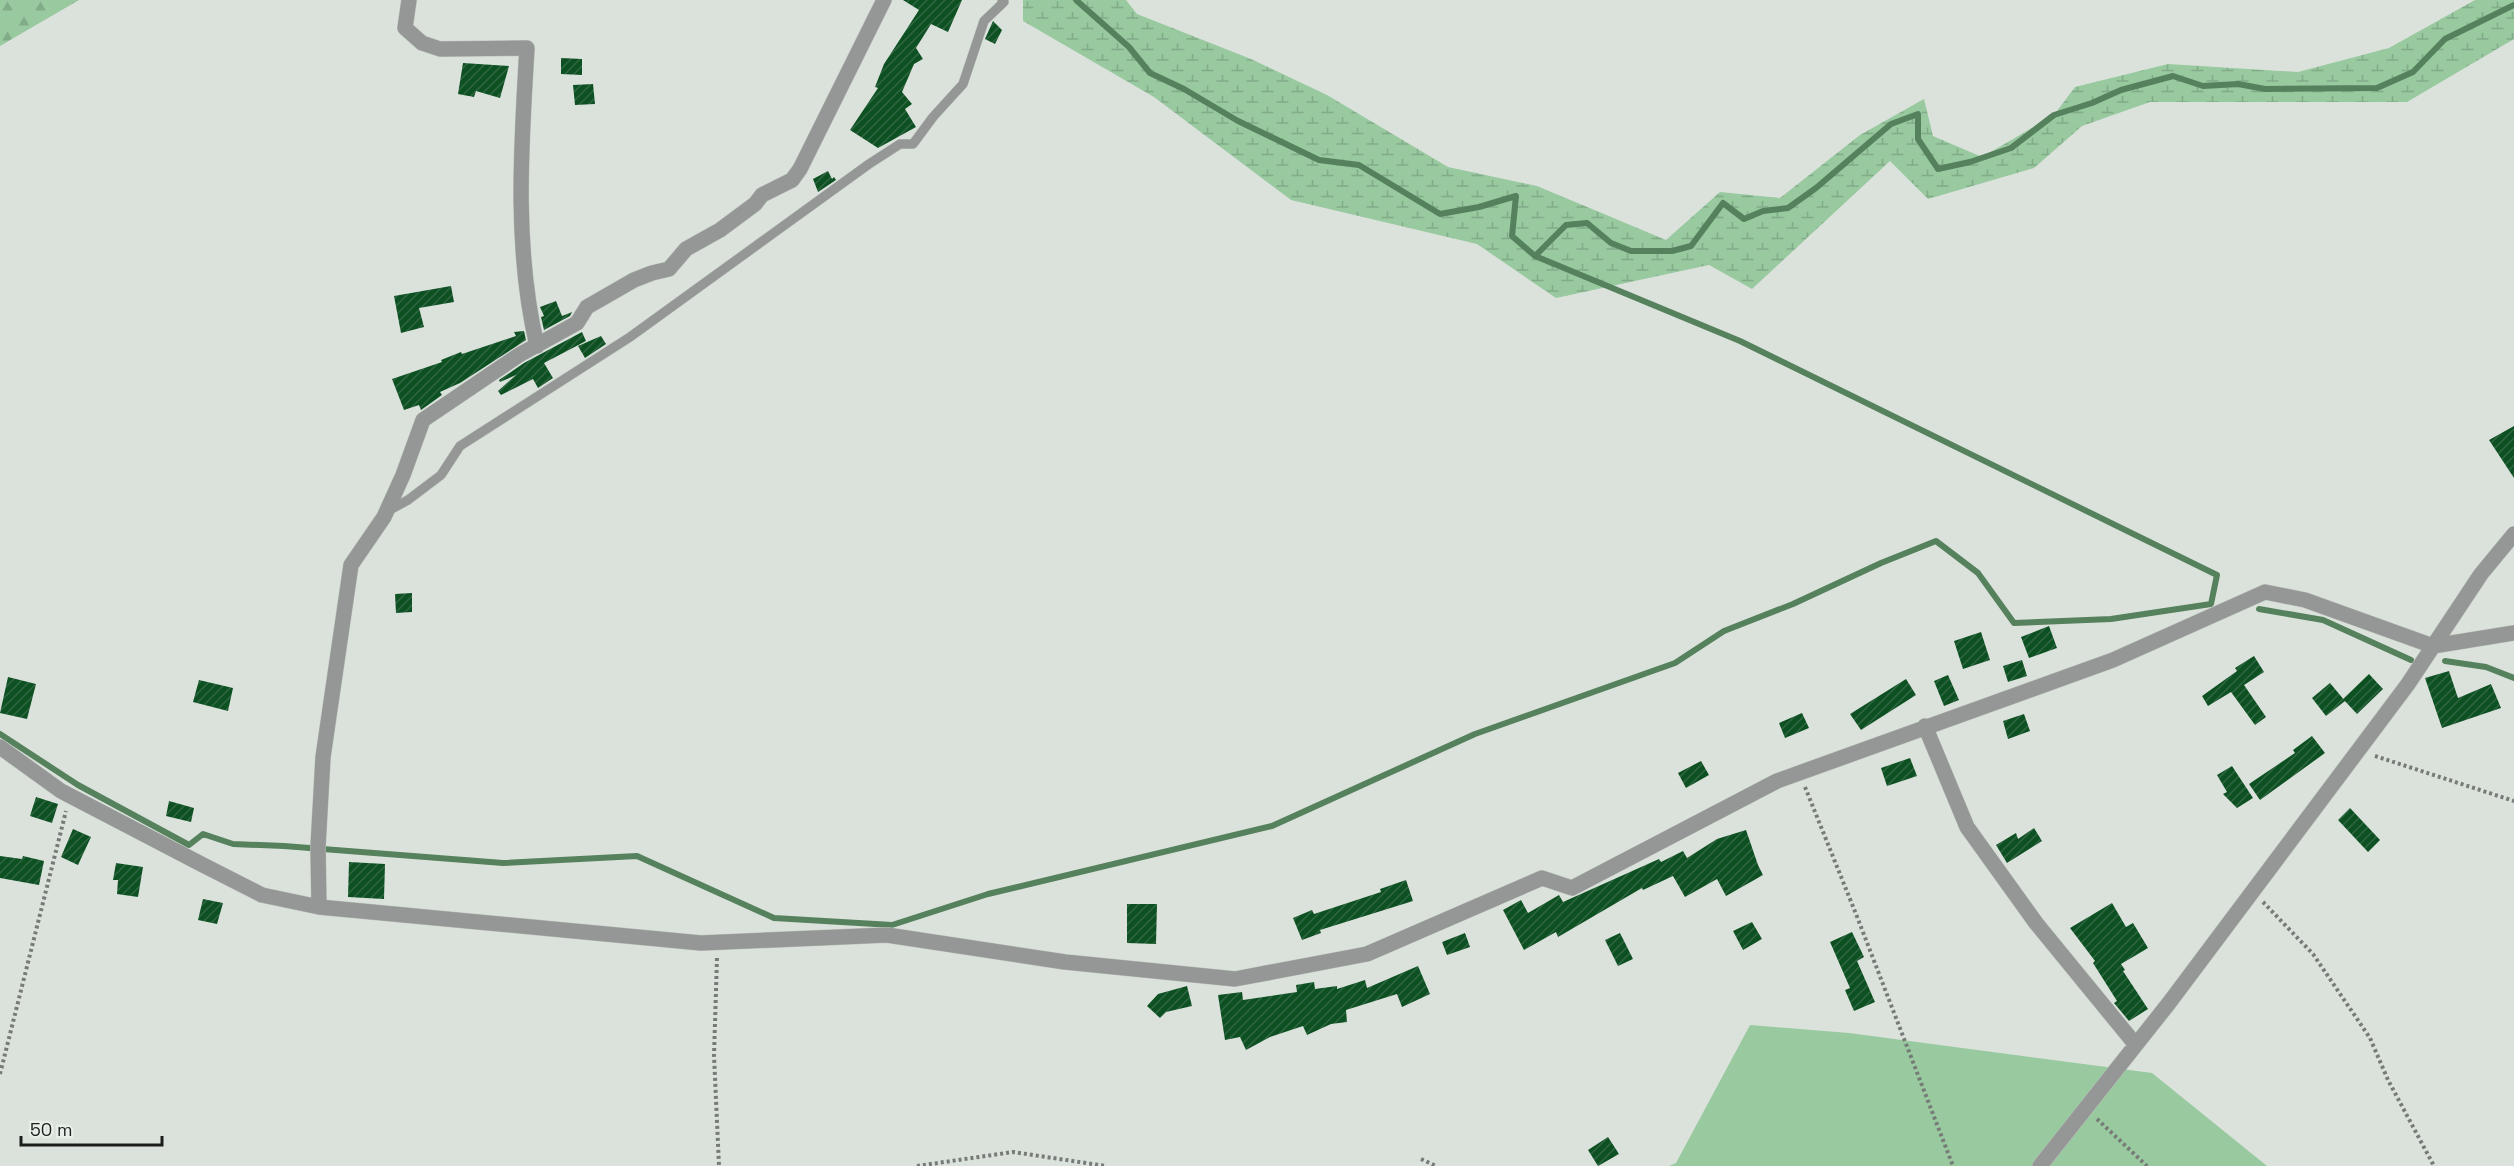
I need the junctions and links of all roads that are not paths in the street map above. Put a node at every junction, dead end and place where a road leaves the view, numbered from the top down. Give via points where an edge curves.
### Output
1 (409, 0) edge
2 (884, 0) edge
3 (1002, 0) edge
4 (537, 346) junction
5 (386, 512) junction
6 (2514, 534) edge
7 (2514, 633) edge
8 (2433, 646) junction
9 (1925, 726) junction
10 (0, 747) edge
11 (319, 907) junction
12 (2135, 1044) junction
13 (2040, 1166) edge

1 - 4 street via 405,28 422,43 440,49 527,48 520,198 529,311
2 - 4 street via 792,180 762,195 720,230 686,249 669,269 634,280 587,307 576,323
3 - 5 lane via 984,21 963,84 913,144 900,144 869,164 630,337 460,446 441,475
4 - 5 street via 423,420
5 - 11 street via 351,565 323,758
6 - 8 street via 2481,574
7 - 8 street
8 - 9 street via 2305,600 2265,592 2113,660
8 - 12 street
9 - 11 street via 1777,781 1572,888 1542,878 1366,954 1235,979 1065,962 887,935 701,943
9 - 12 street via 1967,827 2036,923
10 - 11 street via 70,796 262,895
12 - 13 street

